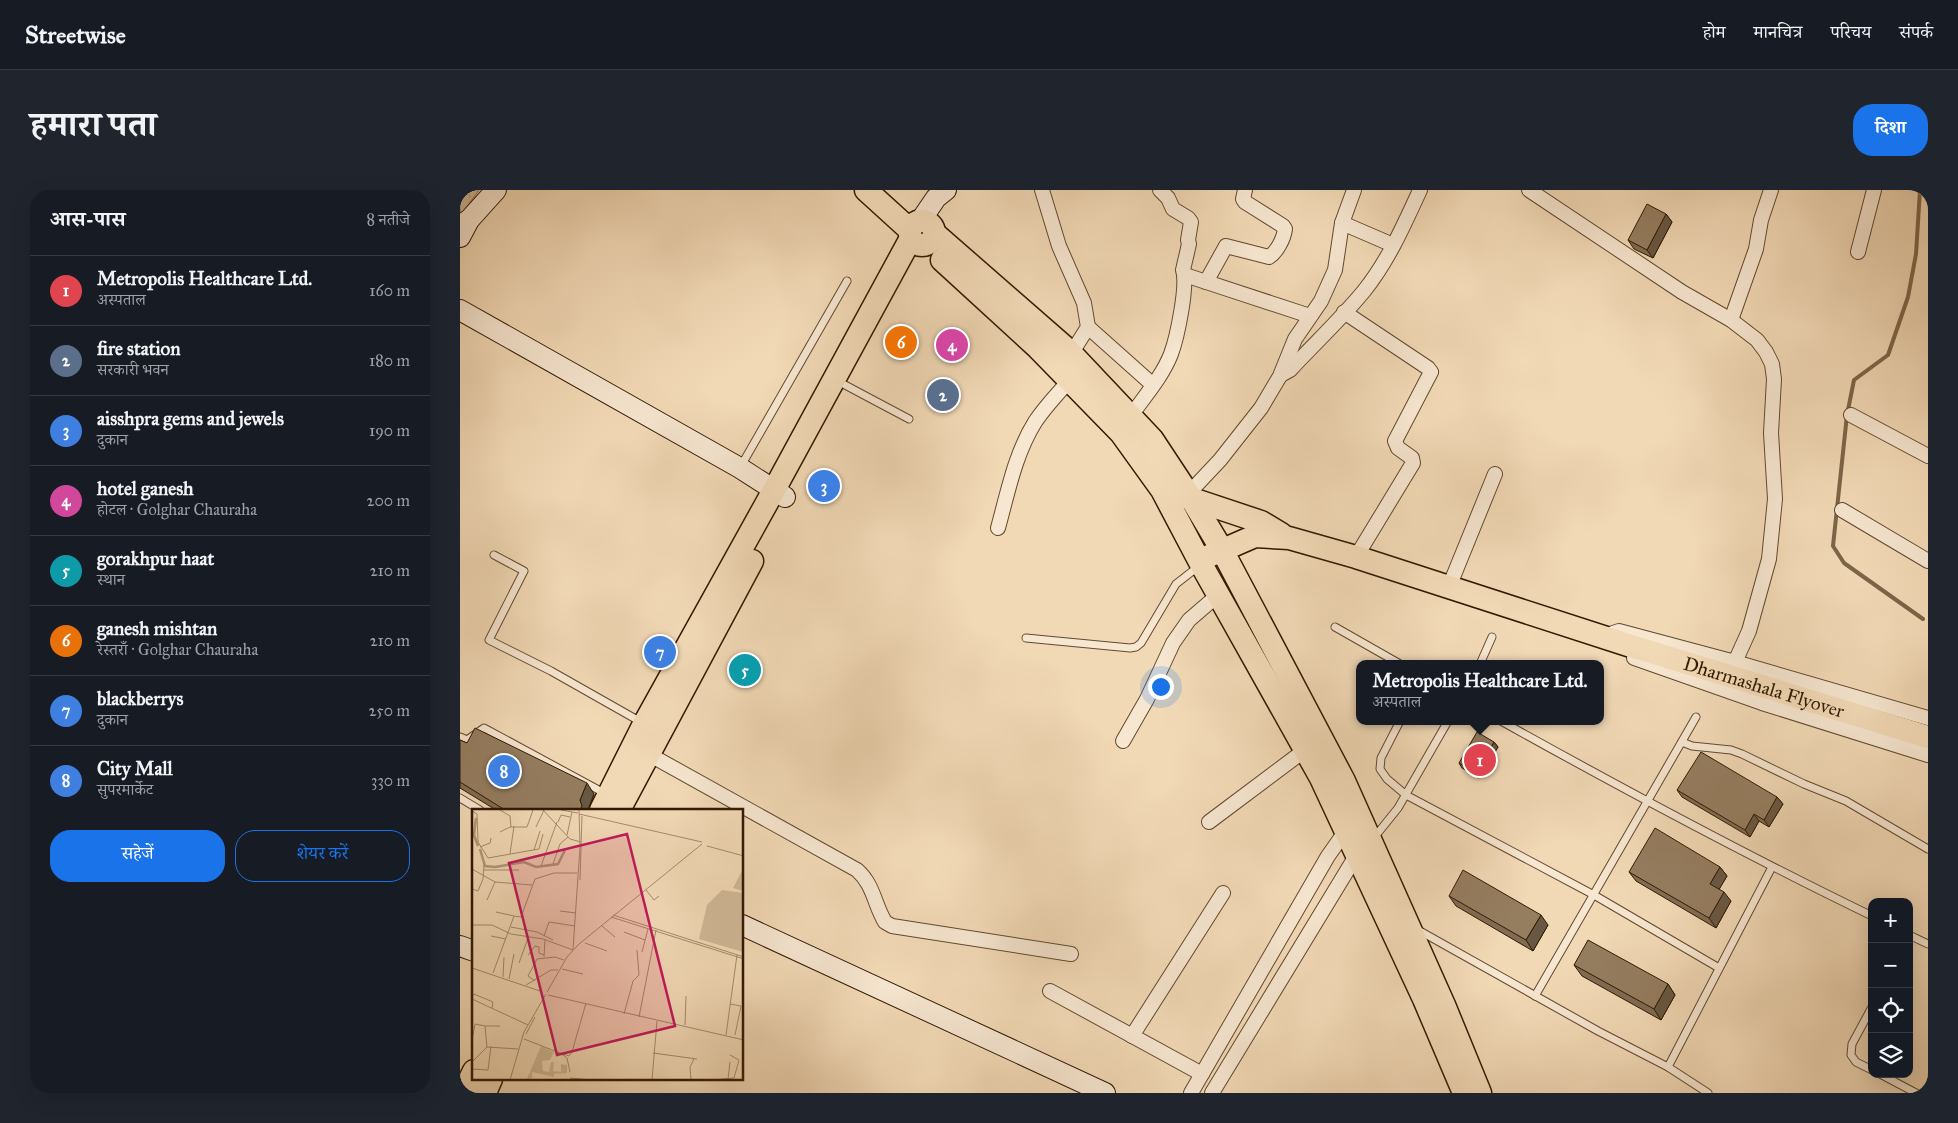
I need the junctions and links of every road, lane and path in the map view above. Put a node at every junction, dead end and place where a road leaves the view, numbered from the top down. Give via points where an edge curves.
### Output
1 (496, 190) edge
2 (866, 190) edge
3 (887, 190) edge
4 (946, 190) edge
5 (950, 190) edge
6 (1042, 190) edge
7 (1160, 190) edge
8 (1245, 190) edge
9 (1354, 190) edge
10 (1420, 190) edge
11 (1529, 190) edge
12 (1771, 190) edge
13 (1874, 190) edge
14 (1342, 223) junction
15 (463, 228) edge
16 (921, 232) junction
17 (1393, 245) junction
18 (1858, 252) dead end
19 (1185, 275) junction
20 (847, 281) dead end
21 (1206, 282) junction
22 (460, 310) edge
23 (1344, 312) junction
24 (1310, 316) junction
25 (1730, 320) junction
26 (460, 322) edge
27 (1088, 327) junction
28 (1071, 354) junction
29 (1280, 376) junction
30 (1070, 380) junction
31 (846, 385) junction
32 (1153, 385) junction
33 (1851, 415) dead end
34 (1130, 417) junction
35 (909, 419) dead end
36 (1928, 456) edge
37 (740, 468) junction
38 (1495, 474) dead end
39 (1162, 490) junction
40 (1189, 496) junction
41 (777, 498) junction
42 (1842, 510) dead end
43 (998, 528) dead end
44 (1289, 538) junction
45 (1222, 550) junction
46 (494, 555) dead end
47 (1356, 557) junction
48 (1928, 561) edge
49 (1200, 562) junction
50 (1449, 587) junction
51 (1218, 595) junction
52 (1336, 627) dead end
53 (1602, 636) junction
54 (1492, 637) dead end
55 (1026, 638) dead end
56 (1393, 660) edge
57 (1482, 660) edge
58 (1735, 662) junction
59 (1696, 717) dead end
60 (1928, 718) edge
61 (1398, 725) edge
62 (1446, 725) edge
63 (1508, 725) edge
64 (653, 728) junction
65 (460, 737) edge
66 (1928, 737) edge
67 (1122, 741) dead end
68 (1682, 742) junction
69 (641, 750) junction
70 (1305, 750) junction
71 (1928, 755) edge
72 (1406, 795) junction
73 (460, 798) edge
74 (1647, 802) junction
75 (610, 805) edge
76 (478, 809) edge
77 (1209, 822) dead end
78 (1354, 827) junction
79 (1364, 848) junction
80 (1928, 848) edge
81 (1772, 867) junction
82 (1223, 893) dead end
83 (1594, 895) junction
84 (1868, 914) edge
85 (1409, 925) junction
86 (744, 926) edge
87 (1913, 937) edge
88 (1928, 944) edge
89 (460, 946) edge
90 (472, 950) edge
91 (1071, 954) dead end
92 (1719, 968) junction
93 (1050, 991) dead end
94 (1536, 996) junction
95 (1868, 1014) edge
96 (1132, 1036) junction
97 (1668, 1067) junction
98 (1868, 1068) edge
99 (1202, 1074) junction
100 (472, 1075) edge
101 (1888, 1078) edge
102 (491, 1080) edge
103 (463, 1093) edge
104 (485, 1093) edge
105 (1105, 1093) edge
106 (1191, 1093) edge
107 (1212, 1093) edge
108 (1464, 1093) edge
109 (1480, 1093) edge
110 (1708, 1093) edge
111 (1916, 1093) edge

1 - 15 street
2 - 16 main road
3 - 16 main road
4 - 16 street via 936,198
5 - 16 street
6 - 27 street via 1060,246 1084,303
7 - 19 street via 1173,209 1191,222 1183,270
8 - 21 street via 1245,202 1283,226 1285,232 1276,251 1269,257 1226,246
9 - 14 street
10 - 17 street
11 - 25 street via 1682,292
12 - 25 street via 1756,249
13 - 18 street
14 - 17 street
14 - 24 street via 1335,270 1321,301
16 - 28 main road
16 - 30 main road
16 - 31 main road
16 - 41 main road
17 - 23 street via 1364,291
19 - 21 street
19 - 32 street via 1183,301 1171,354
20 - 37 lane
21 - 24 street
22 - 37 street
23 - 29 street via 1290,370
23 - 47 street via 1431,372 1396,441 1398,448 1412,458 1412,463
24 - 29 street via 1295,339
25 - 58 street via 1757,340 1772,364 1771,433 1776,499 1769,559 1749,631
26 - 41 street
27 - 28 street
27 - 32 street
28 - 34 main road
29 - 40 street via 1261,408
30 - 39 main road via 1121,433
30 - 43 street via 1036,420 1027,436 1016,462
31 - 35 lane
31 - 41 main road
32 - 34 street
33 - 36 street
34 - 40 main road via 1152,439
37 - 41 street
38 - 50 street
39 - 40 main road
39 - 49 main road
40 - 44 main road via 1261,522
40 - 45 main road
41 - 64 main road
42 - 48 street
44 - 45 main road via 1256,536
44 - 47 main road, Dharmashala Flyover
45 - 49 main road
45 - 78 main road via 1344,781
46 - 64 lane via 524,571 489,640
47 - 50 main road, Dharmashala Flyover
49 - 51 main road
49 - 55 lane via 1176,584 1136,647
50 - 53 main road, Dharmashala Flyover
51 - 67 street via 1189,620 1173,643 1147,699
51 - 70 main road
52 - 56 lane
53 - 58 street via 1619,631
53 - 66 main road, Dharmashala Flyover
53 - 71 street via 1612,652
54 - 57 lane
58 - 60 street
59 - 68 lane
61 - 72 lane via 1381,758 1380,769 1386,779
62 - 72 lane
63 - 74 lane
64 - 69 main road
65 - 75 lane via 467,740 484,728
68 - 74 lane
68 - 80 lane via 1742,754 1846,800
69 - 75 main road
69 - 91 street via 857,870 872,887 881,916 892,926
70 - 77 street
70 - 78 main road
72 - 79 lane
72 - 83 lane
73 - 76 lane
74 - 81 lane
74 - 83 lane
78 - 79 main road
78 - 99 street via 1328,856
79 - 85 main road
79 - 107 street
79 - 108 main road
81 - 84 lane
81 - 92 lane
82 - 96 street
83 - 92 lane
83 - 94 lane
85 - 94 lane
85 - 109 main road
86 - 105 street
87 - 88 lane
89 - 90 street
92 - 97 lane
93 - 96 street
94 - 97 lane
95 - 98 lane via 1852,1044 1851,1055 1856,1062
96 - 99 street
97 - 110 lane
99 - 106 street
100 - 103 main road
101 - 111 lane
102 - 104 main road

